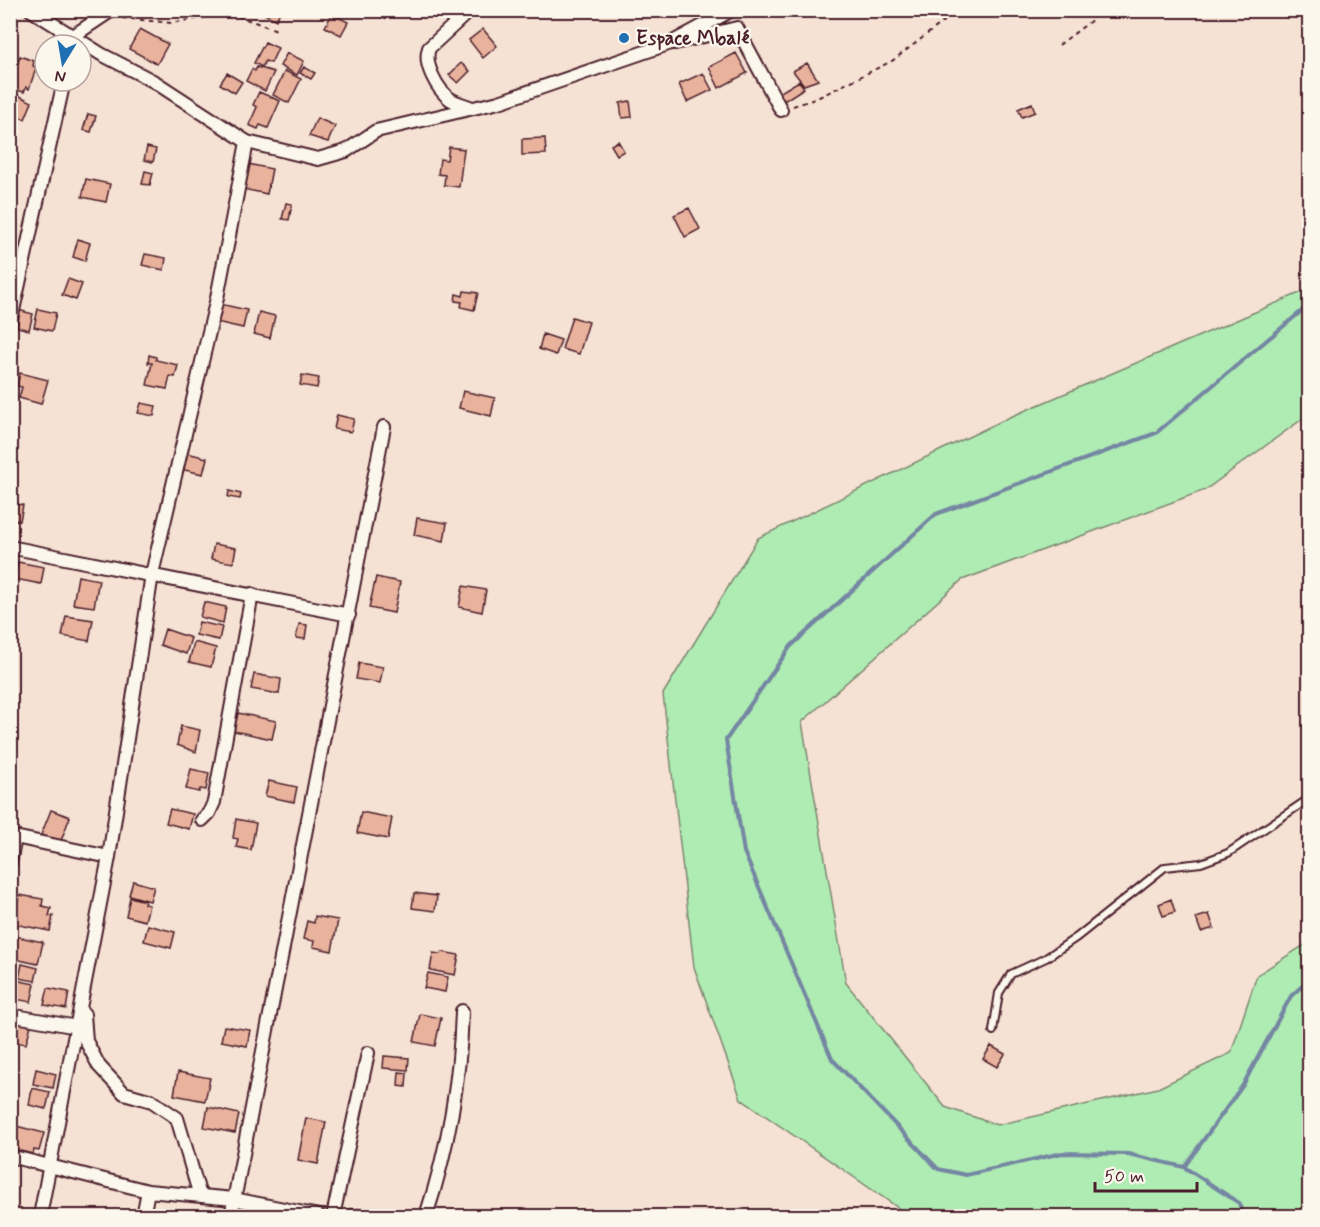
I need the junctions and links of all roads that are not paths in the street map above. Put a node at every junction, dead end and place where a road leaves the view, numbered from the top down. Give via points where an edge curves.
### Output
1 (31, 10) edge
2 (112, 10) edge
3 (470, 10) edge
4 (732, 10) edge
5 (61, 33) edge
6 (83, 33) edge
7 (670, 43) junction
8 (93, 51) edge
9 (60, 93) edge
10 (473, 108) junction
11 (781, 110) road end
12 (247, 142) junction
13 (10, 324) edge
14 (384, 427) dead end
15 (10, 547) edge
16 (152, 574) junction
17 (252, 594) junction
18 (349, 615) junction
19 (1310, 798) edge
20 (202, 820) dead end
21 (13, 836) edge
22 (109, 857) junction
23 (10, 863) edge
24 (83, 999) junction
25 (462, 1011) dead end
26 (10, 1015) edge
27 (77, 1027) junction
28 (993, 1031) dead end
29 (368, 1053) dead end
30 (10, 1156) edge
31 (50, 1166) junction
32 (148, 1191) junction
33 (200, 1196) junction
34 (234, 1199) junction
35 (40, 1216) edge
36 (142, 1216) edge
37 (231, 1216) edge
38 (319, 1216) edge
39 (333, 1216) edge
40 (352, 1216) edge
41 (366, 1216) edge
42 (426, 1216) edge

1 - 5 street
2 - 6 street
3 - 10 street via 427,54 433,76 445,95
4 - 7 street
7 - 10 street
7 - 11 street via 737,28
8 - 12 street via 155,82
9 - 13 street
10 - 12 street via 376,130 346,151 318,159
12 - 16 street via 217,298
14 - 18 street
15 - 16 street
16 - 17 street
16 - 22 street
17 - 18 street
17 - 20 street via 214,802
18 - 34 street
19 - 28 lane via 1228,853 1201,863 1165,867 1077,937 1046,958 1011,974 999,993
21 - 22 street
21 - 23 street
22 - 24 street
24 - 27 street
24 - 33 street via 86,1041 99,1066 124,1093 152,1101 177,1118
25 - 42 street via 454,1107
26 - 27 street
27 - 31 street
29 - 39 street
30 - 31 street
31 - 32 street
31 - 35 street
32 - 33 street
32 - 36 street
33 - 34 street
34 - 37 street
34 - 38 street
40 - 41 street

